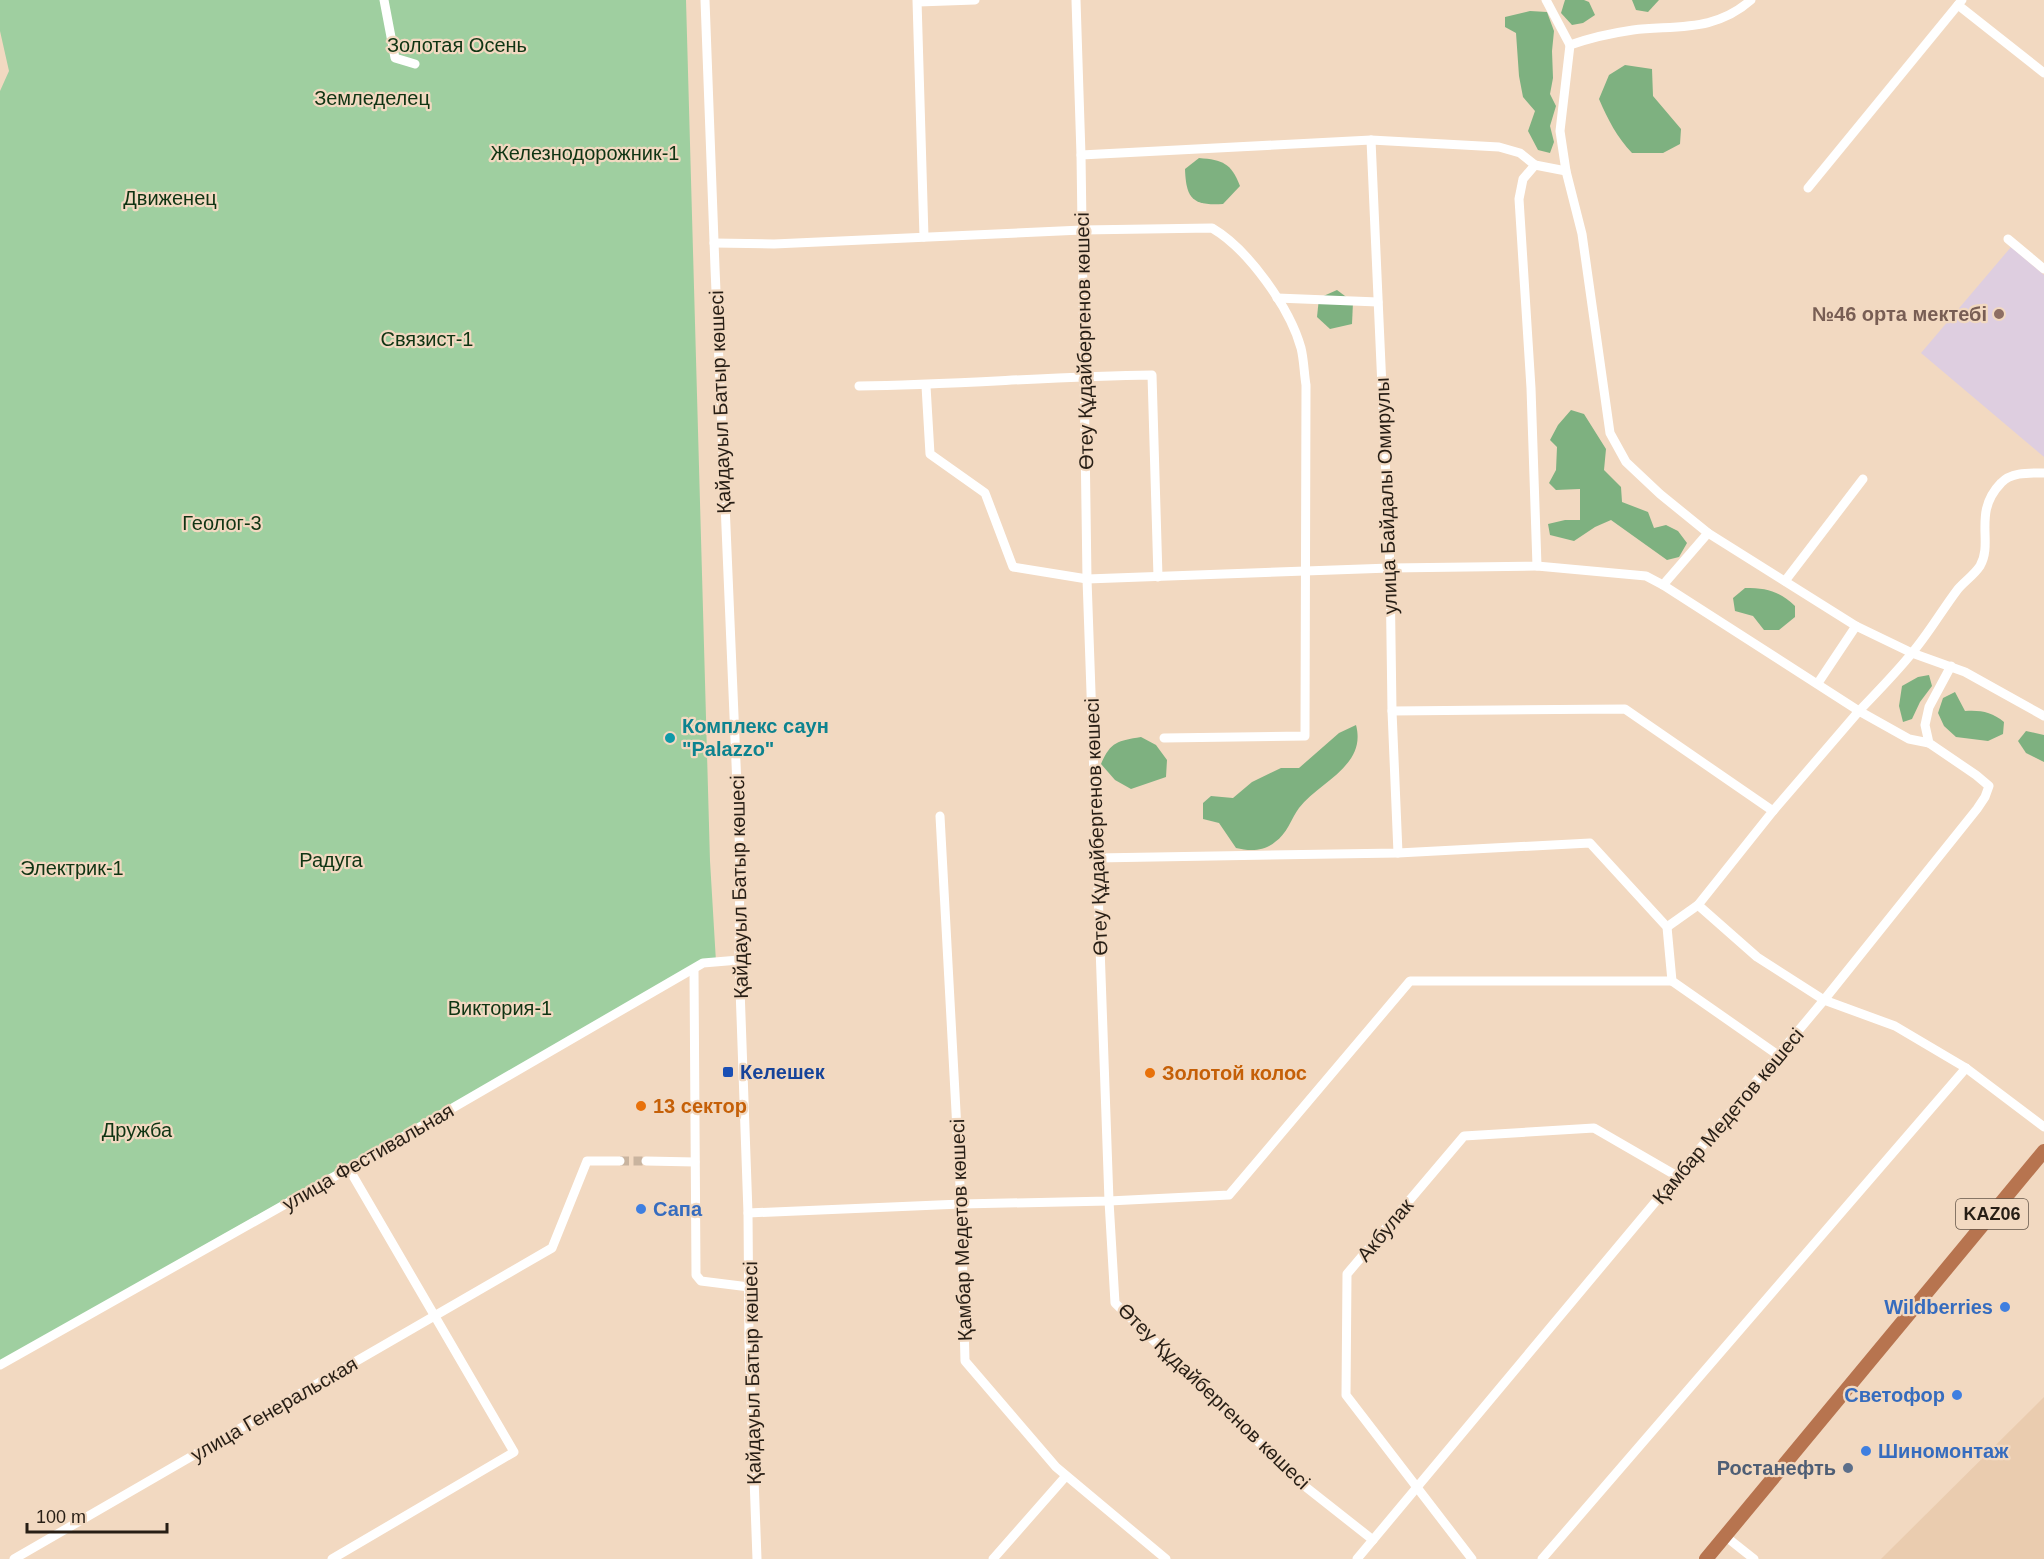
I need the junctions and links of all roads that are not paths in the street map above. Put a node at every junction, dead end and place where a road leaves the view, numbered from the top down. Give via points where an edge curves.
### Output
1 (384, 0) edge
2 (705, 0) edge
3 (975, 0) edge
4 (1076, 0) edge
5 (1546, 0) edge
6 (1751, 0) edge
7 (917, 1) edge
8 (1960, 2) edge
9 (1570, 45) junction
10 (415, 64) dead end
11 (2044, 73) edge
12 (1371, 140) junction
13 (1081, 155) junction
14 (1535, 165) junction
15 (1566, 171) junction
16 (1808, 188) dead end
17 (1082, 230) junction
18 (924, 237) junction
19 (2008, 239) dead end
20 (714, 243) junction
21 (2044, 269) edge
22 (1277, 298) junction
23 (1378, 302) junction
24 (1084, 376) junction
25 (860, 386) dead end
26 (926, 386) junction
27 (2044, 473) edge
28 (1863, 479) dead end
29 (1708, 532) junction
30 (1537, 566) junction
31 (1390, 568) junction
32 (1304, 572) junction
33 (1158, 577) junction
34 (1087, 579) junction
35 (1785, 581) junction
36 (1663, 585) junction
37 (1856, 626) junction
38 (1912, 653) junction
39 (1951, 666) junction
40 (1818, 683) junction
41 (1392, 711) junction
42 (1859, 711) junction
43 (2044, 716) edge
44 (1164, 738) dead end
45 (1929, 743) junction
46 (1773, 812) junction
47 (940, 816) dead end
48 (1398, 853) junction
49 (1096, 858) junction
50 (1698, 905) junction
51 (1667, 927) junction
52 (739, 960) junction
53 (694, 969) junction
54 (1672, 981) junction
55 (1824, 1000) junction
56 (1778, 1055) junction
57 (1966, 1068) junction
58 (2044, 1128) edge
59 (2044, 1150) edge
60 (620, 1161) tunnel mouth
61 (646, 1161) tunnel mouth
62 (695, 1162) junction
63 (349, 1168) junction
64 (1677, 1176) junction
65 (1109, 1201) junction
66 (962, 1204) junction
67 (748, 1214) junction
68 (749, 1287) junction
69 (435, 1316) junction
70 (0, 1365) edge
71 (1066, 1476) junction
72 (1418, 1488) junction
73 (1725, 1536) junction
74 (1373, 1540) junction
75 (14, 1559) edge
76 (332, 1559) edge
77 (757, 1559) edge
78 (993, 1559) edge
79 (1166, 1559) edge
80 (1357, 1559) edge
81 (1472, 1559) edge
82 (1542, 1559) edge
83 (1706, 1559) edge
84 (1754, 1559) edge

1 - 10 street via 395,58
2 - 20 street, Қайдауыл Батыр көшесі
3 - 7 street
4 - 13 street, Өтеу Құдайбергенов көшесі
5 - 9 street
6 - 9 street via 1723,20 1698,26 1632,30
7 - 18 street
8 - 11 street
8 - 16 street
9 - 15 street via 1560,131
12 - 13 street
12 - 14 street via 1499,147 1520,153
12 - 23 street, улица Байдалы Омирулы
13 - 17 street, Өтеу Құдайбергенов көшесі
14 - 15 street
14 - 30 street via 1523,180 1519,199
15 - 29 street via 1582,234 1610,433 1626,462
17 - 18 street
17 - 22 street via 1212,228 1227,236
17 - 24 street, Өтеу Құдайбергенов көшесі
18 - 20 street
19 - 21 street
20 - 52 street, Қайдауыл Батыр көшесі via 739,845
22 - 23 street
22 - 32 street via 1301,349 1306,385
23 - 31 street, улица Байдалы Омирулы
24 - 26 street
24 - 33 street via 1152,375
24 - 34 street, Өтеу Құдайбергенов көшесі
25 - 26 street
26 - 34 street via 930,454 985,493 1013,567
27 - 38 street via 2007,477 1992,494 1984,518 1984,554 1980,565
28 - 35 street
29 - 35 street
29 - 36 street
30 - 31 street
30 - 36 street via 1646,576
31 - 32 street
31 - 41 street, улица Байдалы Омирулы
32 - 33 street
32 - 44 street via 1305,736
33 - 34 street
34 - 49 street, Өтеу Құдайбергенов көшесі
35 - 37 street
36 - 40 street
37 - 38 street
37 - 40 street
38 - 39 street
38 - 42 street
39 - 43 street
39 - 45 street via 1929,707 1925,725
40 - 42 street
41 - 46 street via 1625,709
41 - 48 street, улица Байдалы Омирулы
42 - 45 street via 1909,739
42 - 46 street
45 - 55 street, Қамбар Медетов көшесі via 1989,786 1985,797
46 - 50 street
47 - 66 street, Қамбар Медетов көшесі
48 - 49 street
48 - 51 street via 1590,843
49 - 65 street, Өтеу Құдайбергенов көшесі
50 - 51 street
50 - 55 street via 1757,957
51 - 54 street
52 - 53 street, улица Фестивальная via 703,963
52 - 67 street, Қайдауыл Батыр көшесі
53 - 62 street
53 - 63 street, улица Фестивальная
54 - 56 street
54 - 65 street via 1410,981 1229,1196
55 - 56 street, Қамбар Медетов көшесі
55 - 57 street via 1895,1026
56 - 64 street, Қамбар Медетов көшесі
57 - 58 street
57 - 82 street
59 - 73 highway, KАZ06
60 - 69 street, улица Генеральская via 587,1161 552,1248
61 - 62 street
62 - 68 street via 697,1277 701,1281
63 - 69 street
63 - 70 street, улица Фестивальная
64 - 72 street, Қамбар Медетов көшесі
64 - 72 street, Акбулак via 1594,1128 1464,1137 1347,1274 1346,1395
65 - 66 street
65 - 74 street, Өтеу Құдайбергенов көшесі via 1115,1303 1302,1484
66 - 67 street
66 - 71 street, Қамбар Медетов көшесі via 965,1361
67 - 68 street, Қайдауыл Батыр көшесі
68 - 77 street, Қайдауыл Батыр көшесі
69 - 75 street, улица Генеральская
69 - 76 street via 514,1452
71 - 78 street
71 - 79 street, Қамбар Медетов көшесі
72 - 74 street, Қамбар Медетов көшесі
72 - 81 street, Акбулак
73 - 83 highway, KАZ06
73 - 84 street
74 - 80 street, Қамбар Медетов көшесі

